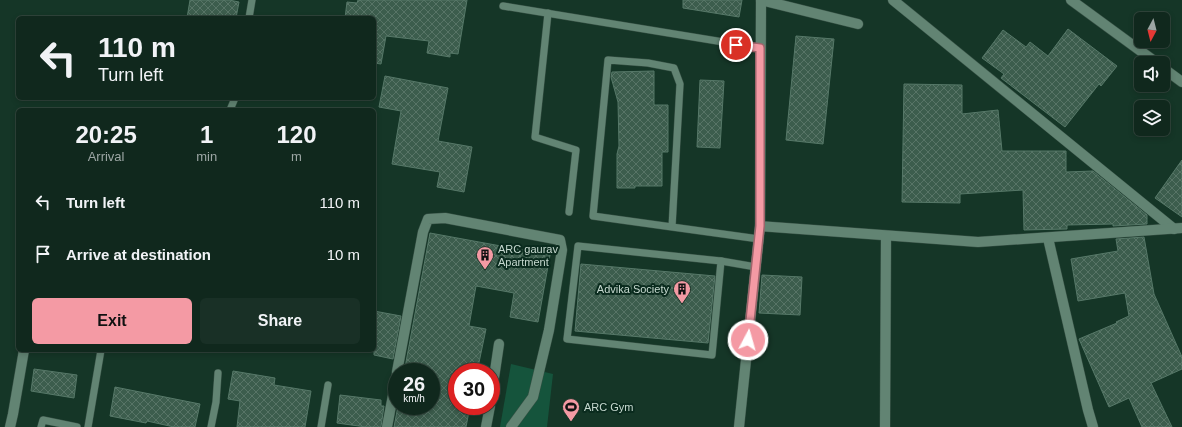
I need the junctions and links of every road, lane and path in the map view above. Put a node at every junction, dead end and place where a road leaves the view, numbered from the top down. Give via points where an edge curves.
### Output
1 (252, 0) edge
2 (761, 0) edge
3 (892, 0) edge
4 (1071, 0) edge
5 (503, 6) dead end
6 (548, 13) junction
7 (249, 16) edge
8 (858, 24) dead end
9 (760, 48) junction
10 (1147, 56) edge
11 (1170, 73) edge
12 (1182, 82) edge
13 (569, 212) dead end
14 (760, 226) junction
15 (672, 227) junction
16 (1178, 228) edge
17 (886, 236) junction
18 (1048, 238) junction
19 (759, 240) junction
20 (721, 261) junction
21 (756, 267) junction
22 (500, 344) dead end
23 (24, 352) edge
24 (101, 352) edge
25 (399, 363) edge
26 (497, 363) edge
27 (218, 373) dead end
28 (328, 385) dead end
29 (389, 415) edge
30 (488, 415) edge
31 (10, 427) edge
32 (41, 427) edge
33 (77, 427) edge
34 (88, 427) edge
35 (211, 427) edge
36 (321, 427) edge
37 (387, 427) edge
38 (486, 427) edge
39 (511, 427) edge
40 (739, 427) edge
41 (885, 427) edge
42 (1093, 427) edge

1 - 7 lane
2 - 8 street
2 - 9 street
3 - 16 street
4 - 10 street
5 - 6 lane
6 - 9 lane
6 - 13 lane via 535,138 576,150
9 - 14 street
11 - 12 street
14 - 17 street
14 - 19 street
15 - 15 lane via 680,84 674,68 608,60 593,216
15 - 19 lane
16 - 18 street
17 - 18 street via 978,242
17 - 41 street
18 - 42 street
19 - 21 street
20 - 20 lane via 578,246 567,338 712,355
20 - 21 lane
21 - 40 street
22 - 26 street
23 - 31 street
24 - 34 lane
25 - 39 street via 423,232 428,220 445,218 560,240 562,250 550,330 533,397
27 - 35 lane
28 - 36 lane
29 - 37 street
30 - 38 street
32 - 33 lane via 42,420

